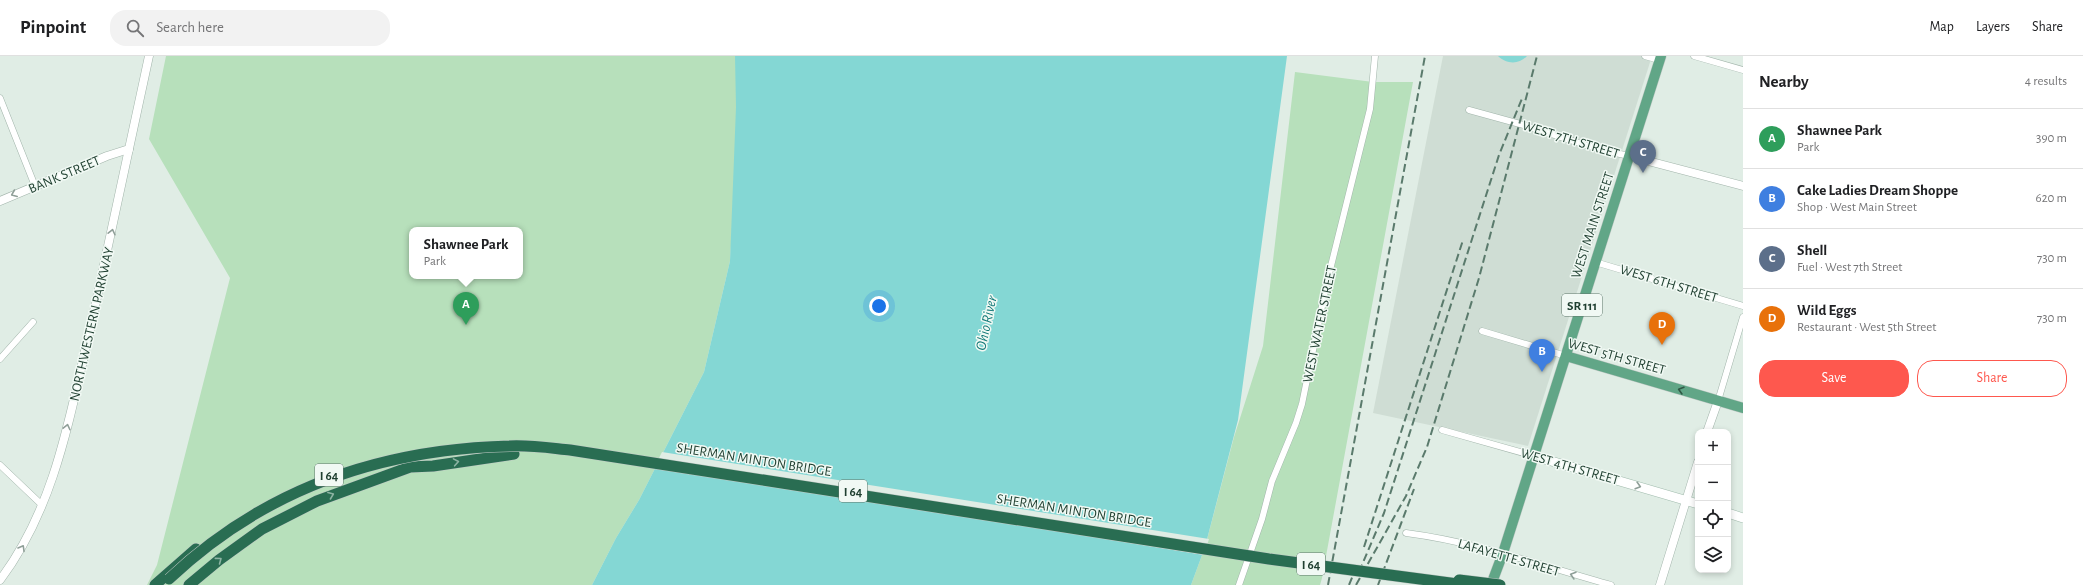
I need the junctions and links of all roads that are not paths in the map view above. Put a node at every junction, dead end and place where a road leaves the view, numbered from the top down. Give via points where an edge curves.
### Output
1 (149, 56) edge
2 (1375, 56) edge
3 (1645, 56) edge
4 (1694, 56) edge
5 (1660, 58) edge
6 (1743, 70) edge
7 (0, 98) edge
8 (1469, 110) dead end
9 (129, 149) junction
10 (1629, 156) junction
11 (35, 186) junction
12 (1743, 186) edge
13 (0, 200) edge
14 (1595, 262) junction
15 (1743, 306) edge
16 (1743, 317) edge
17 (33, 322) dead end
18 (1482, 331) dead end
19 (1566, 356) junction
20 (0, 359) edge
21 (1718, 401) junction
22 (1743, 408) edge
23 (1708, 429) edge
24 (1442, 430) dead end
25 (1534, 456) junction
26 (0, 465) edge
27 (1697, 465) edge
28 (1686, 501) junction
29 (1695, 503) edge
30 (42, 505) junction
31 (1731, 514) edge
32 (1743, 518) edge
33 (1406, 533) dead end
34 (1503, 553) junction
35 (0, 580) edge
36 (166, 580) edge
37 (155, 585) edge
38 (189, 585) edge
39 (1239, 585) edge
40 (1413, 585) edge
41 (1465, 585) edge
42 (1491, 585) edge
43 (1500, 585) edge
44 (1611, 585) edge
45 (1660, 585) edge

1 - 9 street, NORTHWESTERN PARKWAY
2 - 39 street, WEST WATER STREET via 1370,109 1327,282 1302,404 1272,481
3 - 5 street
4 - 6 street
5 - 10 main road, WEST MAIN STREET / SR 111
7 - 11 street
8 - 10 street, WEST 7TH STREET
9 - 11 street, BANK STREET
30 -> 9 street, NORTHWESTERN PARKWAY via 63,445
10 - 12 street, WEST 7TH STREET
10 - 14 main road, WEST MAIN STREET / SR 111
11 -> 13 street, BANK STREET
14 - 15 street, WEST 6TH STREET
14 - 19 main road, WEST MAIN STREET / SR 111
16 - 21 street
17 - 20 street
18 - 19 street, WEST 5TH STREET
21 -> 19 main road, WEST 5TH STREET
19 - 25 main road, WEST MAIN STREET / SR 111
21 - 22 main road, WEST 5TH STREET
21 - 23 street
24 - 25 street, WEST 4TH STREET
25 -> 28 main road, WEST 4TH STREET
25 - 34 main road, WEST MAIN STREET / SR 111
26 - 30 street
27 - 28 street
28 - 29 main road, WEST 4TH STREET
28 - 45 street
35 -> 30 street, NORTHWESTERN PARKWAY via 28,537
31 - 32 main road
33 - 34 street, LAFAYETTE STREET via 1439,537
34 - 42 main road, WEST MAIN STREET / SR 111
44 -> 34 street, LAFAYETTE STREET
36 - 37 highway, I 64
36 - 41 highway, bridge via 216,540 264,509 334,477 373,464 431,452 511,446 570,450 1269,559
36 - 43 highway, SHERMAN MINTON BRIDGE / I 64, bridge via 212,537 249,513 328,475 406,452 465,444 518,442 659,459 1341,569
38 -> 40 highway, SHERMAN MINTON BRIDGE / I 64, bridge via 218,560 262,530 317,501 376,478 410,467 433,466 496,455 550,452 602,453 663,460 1264,556

